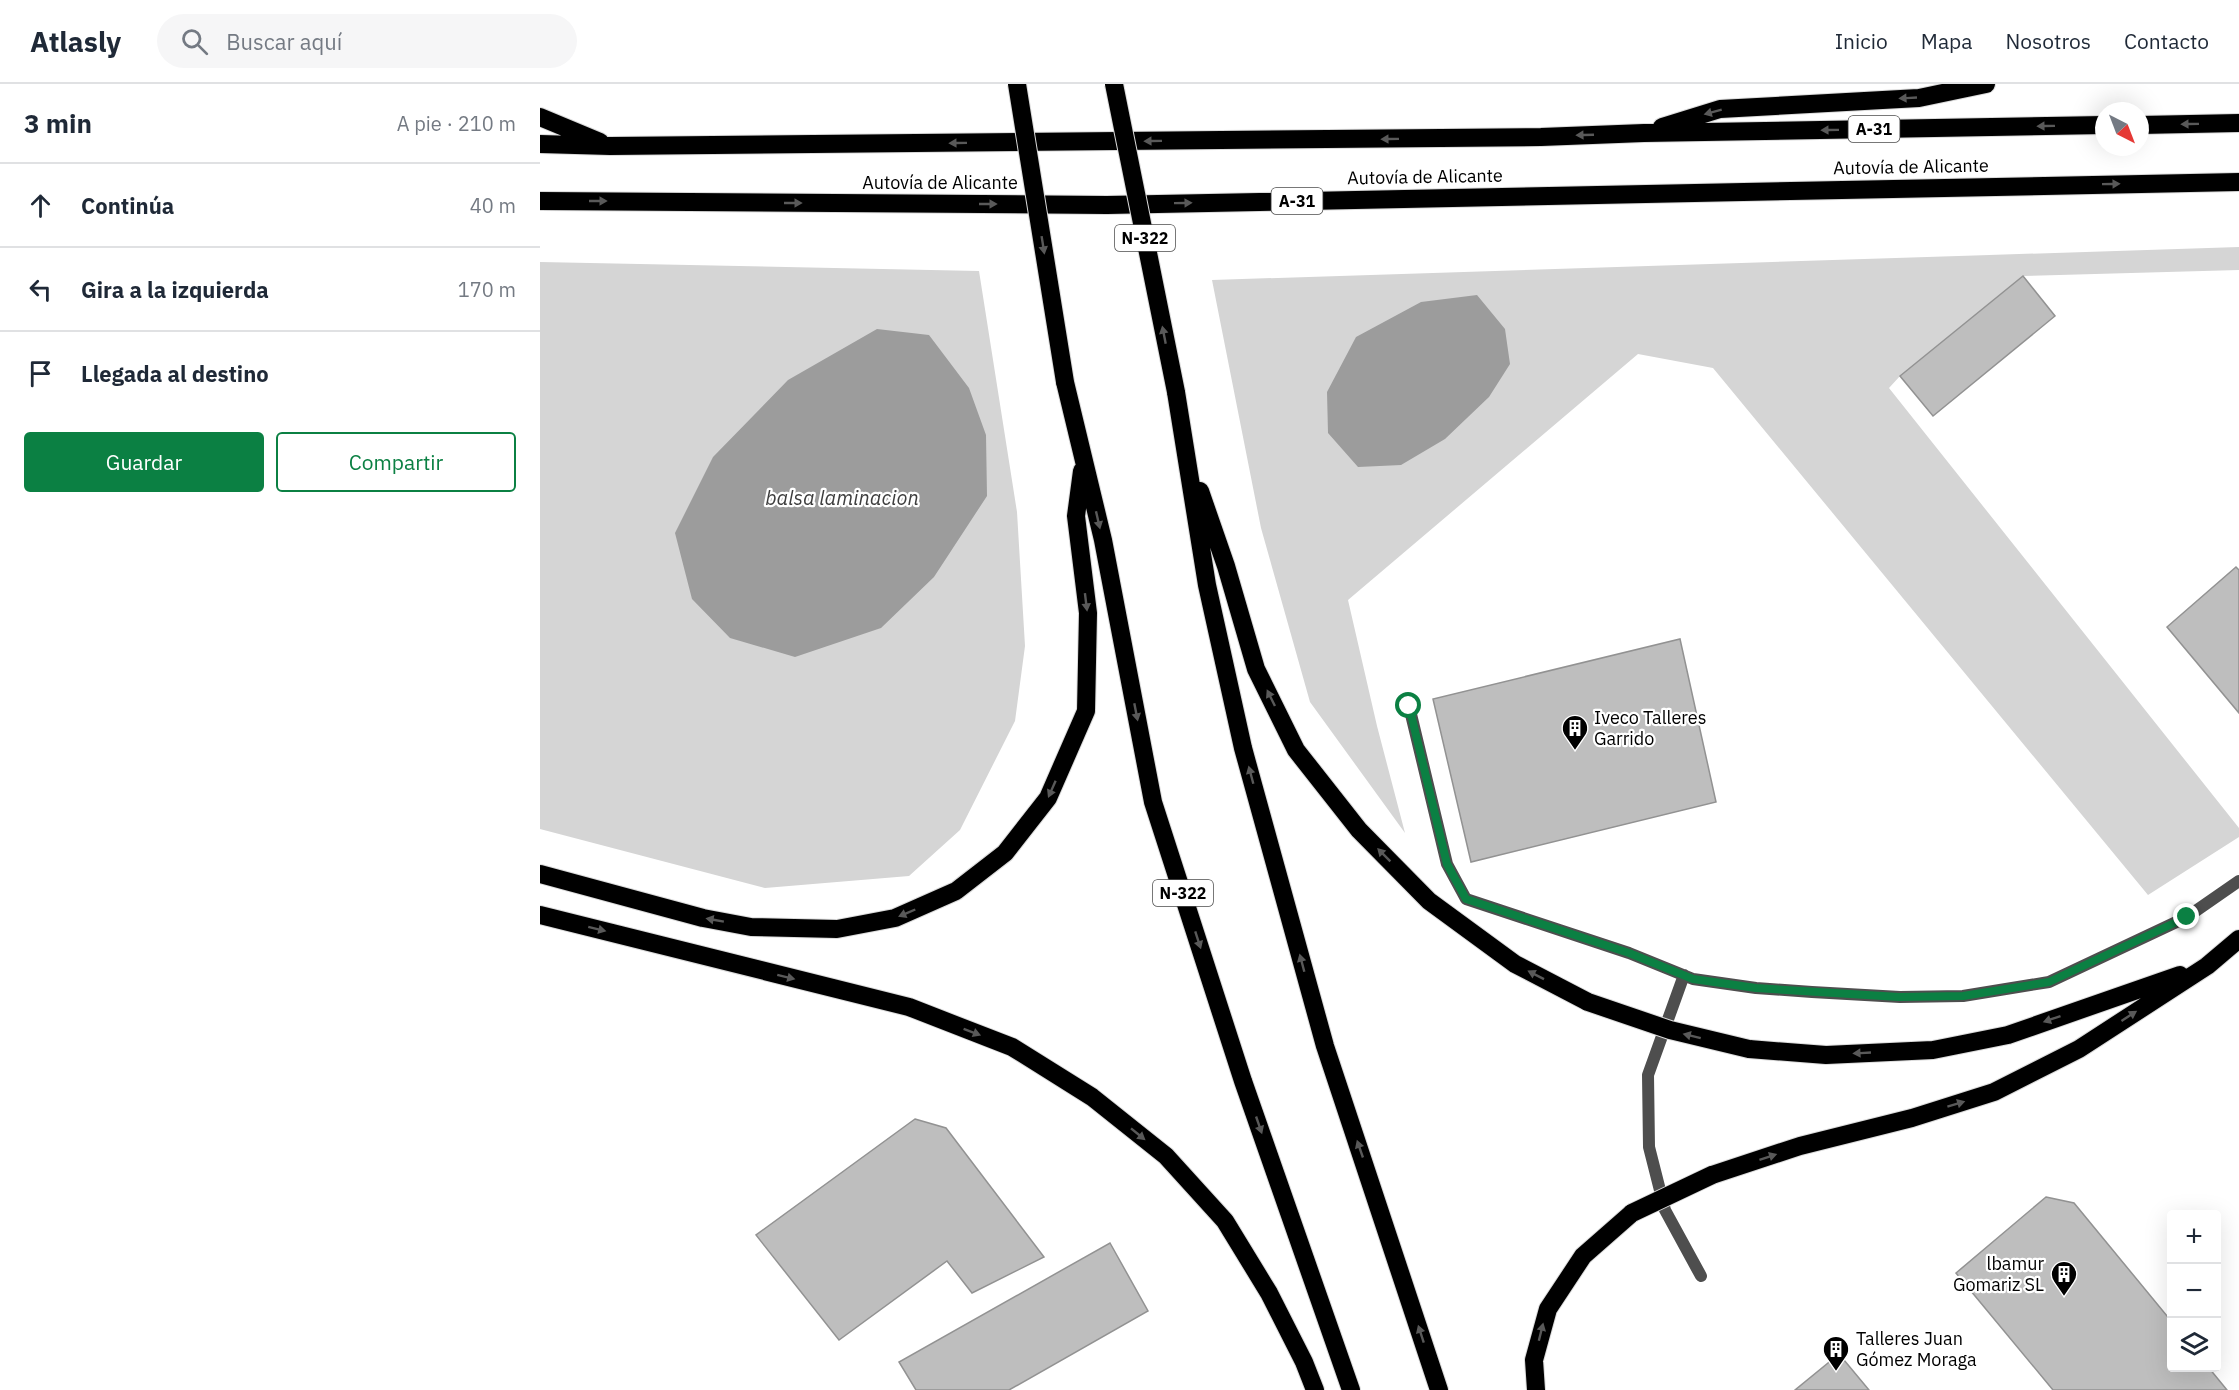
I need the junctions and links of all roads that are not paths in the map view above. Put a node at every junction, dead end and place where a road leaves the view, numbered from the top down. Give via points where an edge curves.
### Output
1 (1114, 84) edge
2 (1986, 84) edge
3 (1017, 86) edge
4 (540, 117) edge
5 (2239, 123) edge
6 (2149, 125) edge
7 (2095, 126) edge
8 (1644, 133) junction
9 (540, 144) edge
10 (610, 146) junction
11 (2239, 182) edge
12 (540, 201) edge
13 (1182, 437) junction
14 (1084, 460) junction
15 (1409, 706) dead end
16 (540, 874) edge
17 (2239, 881) edge
18 (540, 915) edge
19 (2239, 939) edge
20 (2207, 966) junction
21 (1684, 975) junction
22 (1701, 1275) dead end
23 (1315, 1390) edge
24 (1351, 1390) edge
25 (1439, 1390) edge
26 (1536, 1390) edge

13 -> 1 highway, N-322, bridge
2 -> 8 highway via 1919,98 1720,109
3 -> 14 highway, N-322, bridge via 1065,382
4 - 10 highway
5 -> 6 highway
7 -> 8 highway, A-31
8 -> 10 highway, A-31 via 1517,138
9 - 10 highway, A-31
12 -> 11 highway, Autovía de Alicante / A-31 via 1107,205
20 -> 13 highway, bridge via 2008,1035 1933,1050 1826,1055 1749,1049 1670,1030 1588,1002 1515,964 1429,901 1359,830 1296,750 1256,669
25 -> 13 highway, N-322 via 1325,1046 1243,748
14 -> 16 highway via 1076,516 1088,613 1086,711 1048,798 1005,853 956,891 894,918 837,929 751,927
14 -> 24 highway, N-322 via 1154,802 1243,1081
15 - 21 lane via 1447,864 1466,899
17 - 21 lane via 2187,917 2049,982 1963,996 1899,997 1756,988
18 -> 23 highway via 909,1007 1012,1047 1092,1097 1166,1156 1225,1221 1269,1293
19 - 20 highway
26 -> 20 highway, bridge via 1534,1360 1548,1309 1583,1256 1632,1213 1712,1174 1994,1092 2079,1049
21 - 22 lane via 1648,1075 1649,1147 1665,1210

